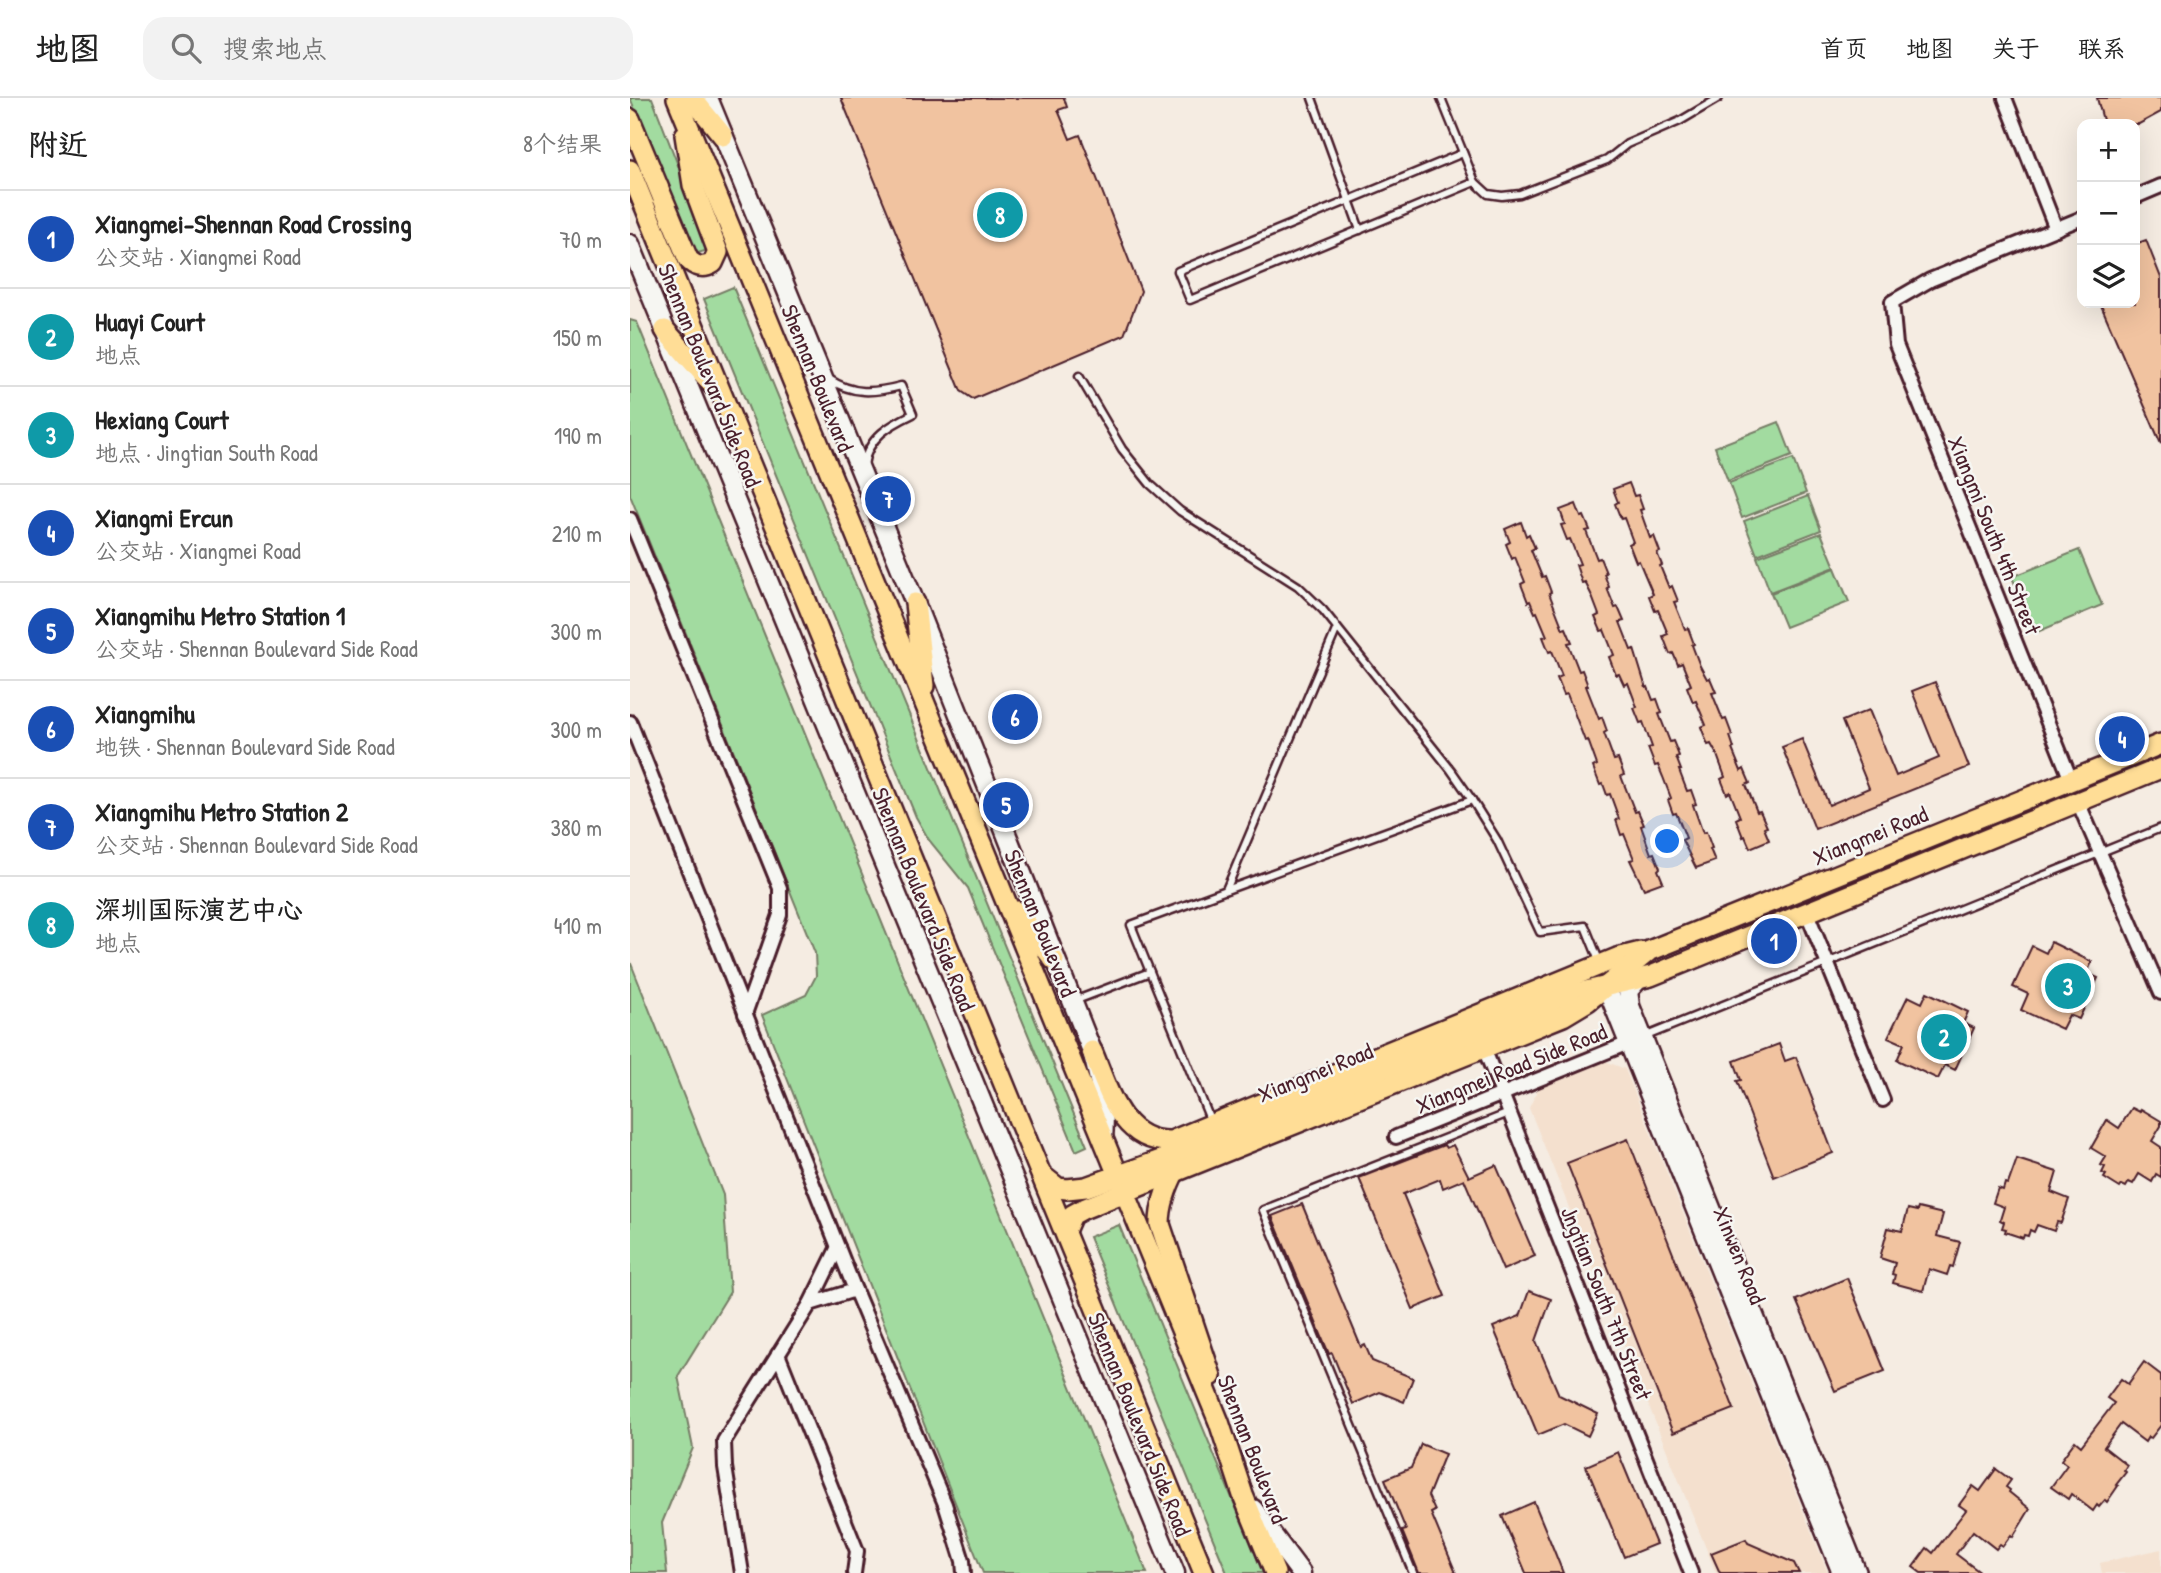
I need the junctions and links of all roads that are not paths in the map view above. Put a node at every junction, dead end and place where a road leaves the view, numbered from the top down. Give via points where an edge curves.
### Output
1 (708, 98) edge
2 (1312, 98) edge
3 (1441, 98) edge
4 (1719, 98) edge
5 (2005, 98) edge
6 (682, 99) edge
7 (630, 119) edge
8 (723, 136) junction
9 (1463, 153) junction
10 (630, 170) edge
11 (1475, 182) junction
12 (2161, 186) edge
13 (2140, 195) edge
14 (1349, 201) junction
15 (2077, 220) edge
16 (2056, 229) junction
17 (1360, 230) junction
18 (632, 252) edge
19 (665, 330) junction
20 (819, 369) junction
21 (1079, 376) dead end
22 (723, 397) junction
23 (866, 484) junction
24 (630, 519) edge
25 (915, 603) junction
26 (1337, 628) junction
27 (926, 708) junction
28 (630, 722) edge
29 (2161, 744) edge
30 (2161, 768) edge
31 (2071, 780) junction
32 (1472, 800) junction
33 (2078, 802) junction
34 (2161, 828) edge
35 (2100, 852) junction
36 (1226, 890) junction
37 (1001, 891) junction
38 (1807, 913) junction
39 (1649, 951) junction
40 (1054, 960) junction
41 (1826, 963) junction
42 (1601, 964) junction
43 (1150, 972) junction
44 (1638, 981) junction
45 (1606, 986) junction
46 (2161, 993) edge
47 (1072, 1002) junction
48 (1630, 1006) junction
49 (746, 1014) junction
50 (1635, 1040) junction
51 (1484, 1048) junction
52 (1092, 1051) junction
53 (1502, 1094) junction
54 (1883, 1100) dead end
55 (1509, 1113) junction
56 (1212, 1125) junction
57 (1396, 1137) dead end
58 (1103, 1140) junction
59 (1186, 1151) junction
60 (1174, 1174) junction
61 (1043, 1176) junction
62 (1121, 1184) junction
63 (1065, 1231) junction
64 (838, 1247) junction
65 (855, 1290) junction
66 (810, 1304) junction
67 (778, 1354) junction
68 (1219, 1422) junction
69 (1243, 1495) junction
70 (857, 1551) junction
71 (742, 1573) edge
72 (854, 1573) edge
73 (862, 1573) edge
74 (964, 1573) edge
75 (1175, 1573) edge
76 (1204, 1573) edge
77 (1275, 1573) edge
78 (1301, 1573) edge
79 (1413, 1573) edge
80 (1691, 1573) edge
81 (1842, 1573) edge
82 (1857, 1573) edge

1 - 8 main road
2 - 14 lane
3 - 9 lane
4 - 11 lane via 1628,144 1607,160 1520,194 1488,194
5 - 16 street
6 - 7 main road via 693,185 717,248 709,265 700,267 688,258
6 - 8 main road
6 - 27 main road, Shennan Boulevard
8 - 20 main road
9 - 11 lane
9 - 14 lane
10 - 22 main road
11 - 17 lane
12 - 13 street
14 - 17 lane
14 - 17 lane via 1178,271 1190,300
15 - 16 street
16 - 31 street, Xiangmi South 4th Street via 1930,280 1892,302 1896,345
18 - 19 main road, Shennan Boulevard Side Road
19 - 22 main road
19 - 75 main road, Shennan Boulevard Side Road
20 - 23 main road
20 - 23 lane via 855,392 901,386 913,414 872,442 865,457
21 - 26 lane via 1122,449 1150,484 1180,511 1298,586
22 - 61 main road
23 - 25 main road
24 - 49 street via 780,888 780,915
25 - 27 main road
25 - 40 main road
26 - 32 lane
26 - 36 lane
27 - 37 main road, Shennan Boulevard
28 - 49 street
29 - 31 main road, Xiangmei Road
30 - 33 main road, Xiangmei Road
31 - 39 main road, Xiangmei Road
32 - 36 lane
32 - 42 lane via 1497,840 1540,932 1585,926
33 - 35 street
33 - 38 main road, Xiangmei Road
34 - 35 lane
35 - 41 lane
35 - 46 street
36 - 43 lane via 1131,925
37 - 40 main road
37 - 58 main road, Shennan Boulevard
38 - 41 street
38 - 44 main road, Xiangmei Road
39 - 42 main road
39 - 45 main road, Xiangmei Road
40 - 47 main road
41 - 50 lane
41 - 54 street
42 - 56 main road
43 - 47 lane
43 - 56 lane
44 - 45 main road, Xiangmei Road
44 - 48 main road via 1628,991
45 - 48 main road, Xinwen Road via 1621,993
45 - 50 main road, Xinwen Road
45 - 51 main road, Xiangmei Road via 1563,1016
45 - 59 main road, Xiangmei Road via 1565,997
47 - 52 main road
48 - 50 main road, Xinwen Road
49 - 64 street
50 - 53 street, Xiangmei Road Side Road
50 - 81 main road, Xinwen Road
50 - 82 main road, Xinwen Road
51 - 53 street, Jngtian South 7th Street
51 - 60 main road, Xiangmei Road
52 - 56 main road via 1122,1117 1137,1133 1171,1141
52 - 58 main road via 1105,1119
53 - 55 street, Jngtian South 7th Street
53 - 57 street, Xiangmei Road Side Road
55 - 79 lane via 1264,1209
55 - 80 street, Jngtian South 7th Street
58 - 62 main road, Shennan Boulevard
59 - 60 main road
59 - 62 main road, Xiangmei Road
60 - 62 main road, Xiangmei Road
60 - 68 main road via 1160,1211 1160,1224 1206,1357
61 - 62 main road, Xiangmei Road via 1067,1189
61 - 63 main road
62 - 63 main road, Xiangmei Road via 1076,1212
62 - 68 main road, Shennan Boulevard
63 - 76 main road
64 - 65 street
64 - 66 street
65 - 66 street
65 - 74 street via 945,1504
66 - 67 street
67 - 70 street
67 - 71 street via 723,1441
68 - 69 main road, Shennan Boulevard
69 - 77 main road, Shennan Boulevard
69 - 78 main road
70 - 72 street
70 - 73 street

